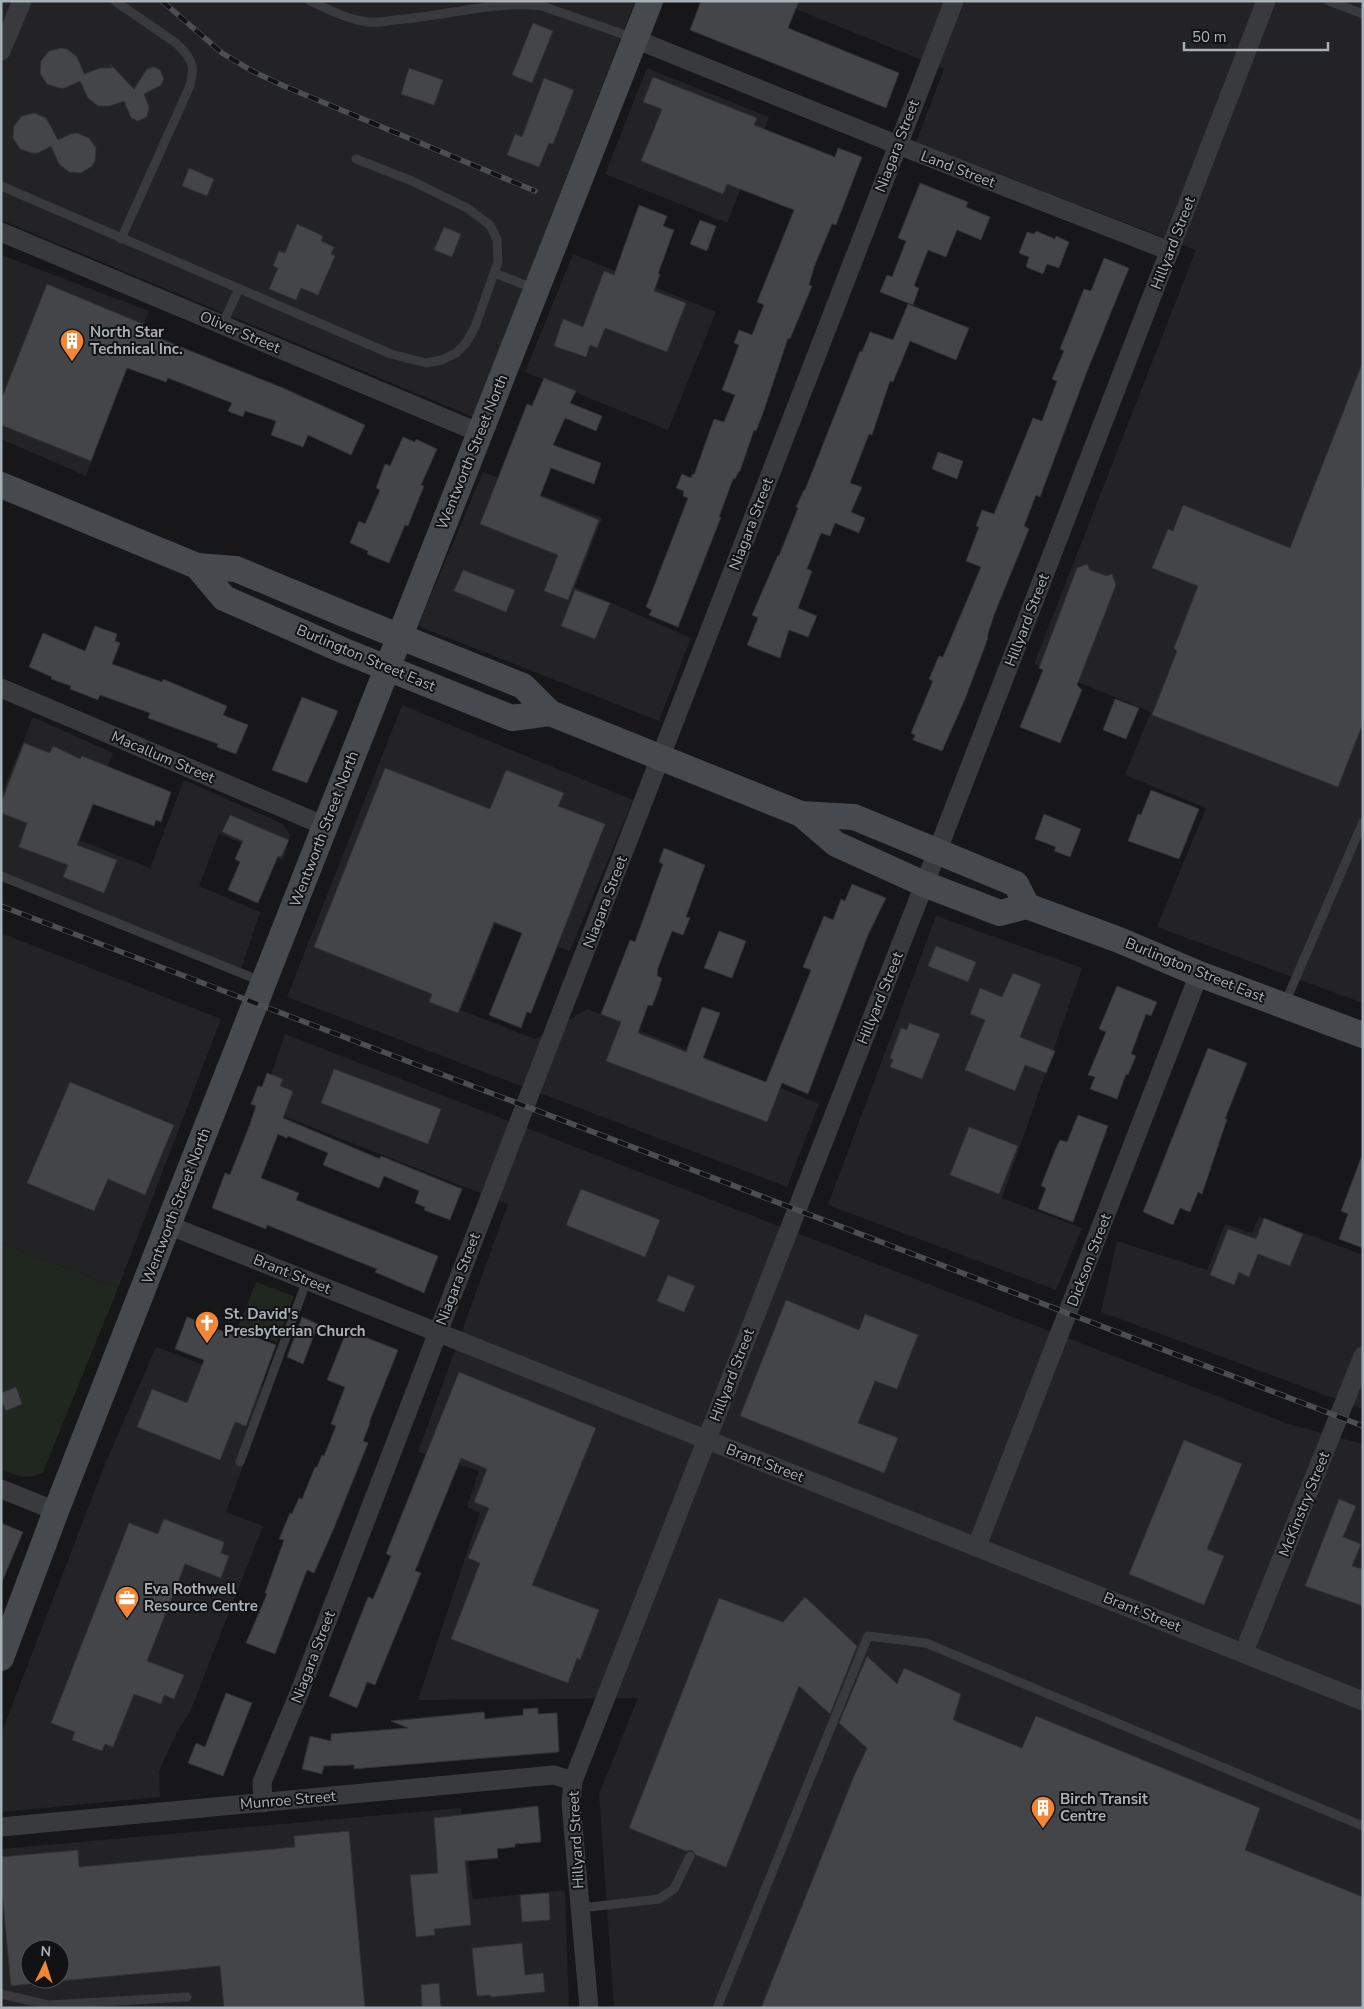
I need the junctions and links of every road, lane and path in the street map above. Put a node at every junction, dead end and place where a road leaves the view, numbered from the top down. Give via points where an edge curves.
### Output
1 (22, 1) edge
2 (115, 1) edge
3 (310, 1) edge
4 (650, 1) edge
5 (954, 1) edge
6 (1266, 1) edge
7 (1330, 1) edge
8 (520, 2) edge
9 (1363, 14) edge
10 (635, 39) junction
11 (1, 51) edge
12 (898, 145) junction
13 (356, 160) dead end
14 (1, 186) edge
15 (1, 232) edge
16 (121, 238) junction
17 (1170, 252) junction
18 (494, 273) junction
19 (240, 289) junction
20 (536, 289) junction
21 (222, 325) junction
22 (480, 433) junction
23 (1, 484) edge
24 (197, 566) junction
25 (399, 637) junction
26 (387, 667) junction
27 (1, 688) edge
28 (550, 713) junction
29 (661, 759) junction
30 (801, 814) junction
31 (1363, 822) edge
32 (324, 826) junction
33 (938, 852) junction
34 (1, 876) edge
35 (924, 884) junction
36 (1027, 906) junction
37 (1199, 974) junction
38 (264, 983) junction
39 (1284, 1006) junction
40 (1363, 1035) edge
41 (168, 1225) junction
42 (307, 1280) junction
43 (437, 1333) junction
44 (1363, 1356) edge
45 (707, 1440) junction
46 (240, 1462) dead end
47 (1, 1489) edge
48 (56, 1511) junction
49 (977, 1546) junction
50 (1244, 1652) junction
51 (1, 1658) edge
52 (1363, 1701) edge
53 (573, 1780) junction
54 (263, 1803) junction
55 (1363, 1826) edge
56 (1, 1827) edge
57 (690, 1856) dead end
58 (581, 1908) junction
59 (1, 1994) edge
60 (187, 1997) dead end
61 (589, 2008) edge
62 (717, 2008) edge

1 - 11 street
2 - 16 lane via 176,43 191,61 193,74
3 - 8 lane via 368,22
4 - 10 main road, Wentworth Street North
5 - 12 street, Niagara Street
6 - 17 street, Hillyard Street
7 - 9 lane
8 - 10 lane via 542,6
10 - 12 street, Land Street
10 - 20 main road, Wentworth Street North
12 - 17 street, Land Street
12 - 29 street, Niagara Street
13 - 18 lane via 442,195 490,225 496,239 498,262
14 - 16 lane
15 - 21 street, Oliver Street
16 - 19 lane
17 - 33 street, Hillyard Street
18 - 19 lane via 466,343 456,353 426,363 391,354
18 - 20 lane
19 - 21 lane
20 - 22 main road, Wentworth Street North
21 - 22 street, Oliver Street
22 - 25 main road, Wentworth Street North
23 - 24 main road, Burlington Street East
24 - 25 main road, Burlington Street East via 236,569
24 - 26 main road, Burlington Street East via 224,598
25 - 26 main road, Wentworth Street North
25 - 28 main road, Burlington Street East via 523,686
26 - 28 main road, Burlington Street East via 512,718
26 - 32 main road, Wentworth Street North
27 - 32 street, Macallum Street
28 - 29 main road, Burlington Street East
29 - 30 main road, Burlington Street East
29 - 43 street, Niagara Street
30 - 33 main road, Burlington Street East via 854,817
30 - 35 main road, Burlington Street East via 836,844
31 - 39 lane
32 - 38 main road, Wentworth Street North
33 - 35 street, Hillyard Street
33 - 36 main road, Burlington Street East via 1016,884
34 - 38 lane
35 - 36 main road, Burlington Street East via 1000,914
35 - 45 street, Hillyard Street
36 - 37 main road, Burlington Street East
37 - 39 main road, Burlington Street East
37 - 49 street, Dickson Street
38 - 41 main road, Wentworth Street North
39 - 40 main road, Burlington Street East
41 - 42 street, Brant Street
41 - 48 main road, Wentworth Street North
42 - 43 street, Brant Street
42 - 46 lane
43 - 45 street, Brant Street
43 - 54 street, Niagara Street via 262,1782
44 - 50 street, McKinstry Street
45 - 49 street, Brant Street
45 - 53 street, Hillyard Street
47 - 48 street
48 - 51 main road, Wentworth Street North
49 - 50 street, Brant Street
50 - 52 street, Brant Street
53 - 54 street, Munroe Street via 554,1775
53 - 58 street, Hillyard Street via 571,1803
54 - 56 street, Munroe Street
55 - 62 lane via 926,1642 868,1636
57 - 58 lane via 674,1888 659,1899
58 - 61 street, Hillyard Street
59 - 60 lane via 48,2005

